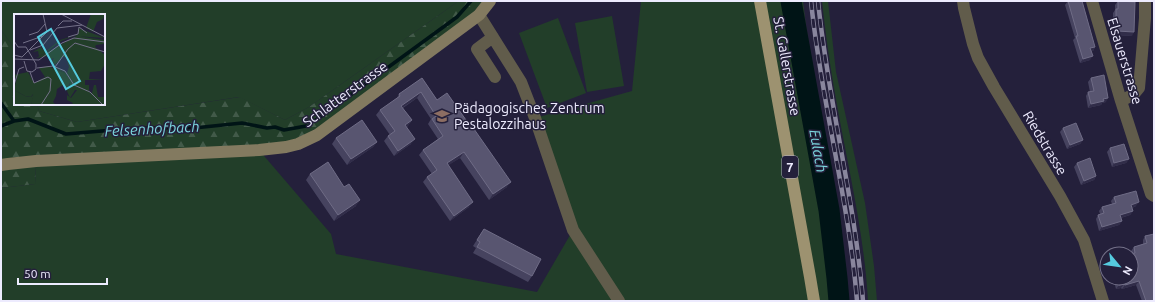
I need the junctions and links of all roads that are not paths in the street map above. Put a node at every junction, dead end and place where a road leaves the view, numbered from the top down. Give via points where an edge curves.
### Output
1 (490, 1) edge
2 (760, 1) edge
3 (963, 1) edge
4 (1092, 1) edge
5 (1144, 1) edge
6 (479, 15) junction
7 (493, 37) junction
8 (495, 77) dead end
9 (1121, 101) junction
10 (1, 165) edge
11 (1154, 196) edge
12 (619, 301) edge
13 (814, 301) edge
14 (1103, 301) edge

1 - 6 street, Schlatterstrasse
2 - 13 main road, St. Gallerstrasse / 7
3 - 14 street, Riedstrasse via 972,44 978,58 1084,240
4 - 9 street, Elsauerstrasse
5 - 9 street via 1139,88
6 - 7 street
6 - 10 street, Schlatterstrasse via 317,135 286,148
7 - 8 street via 476,49
7 - 12 street via 521,82 573,230
9 - 11 street, Elsauerstrasse via 1151,194

